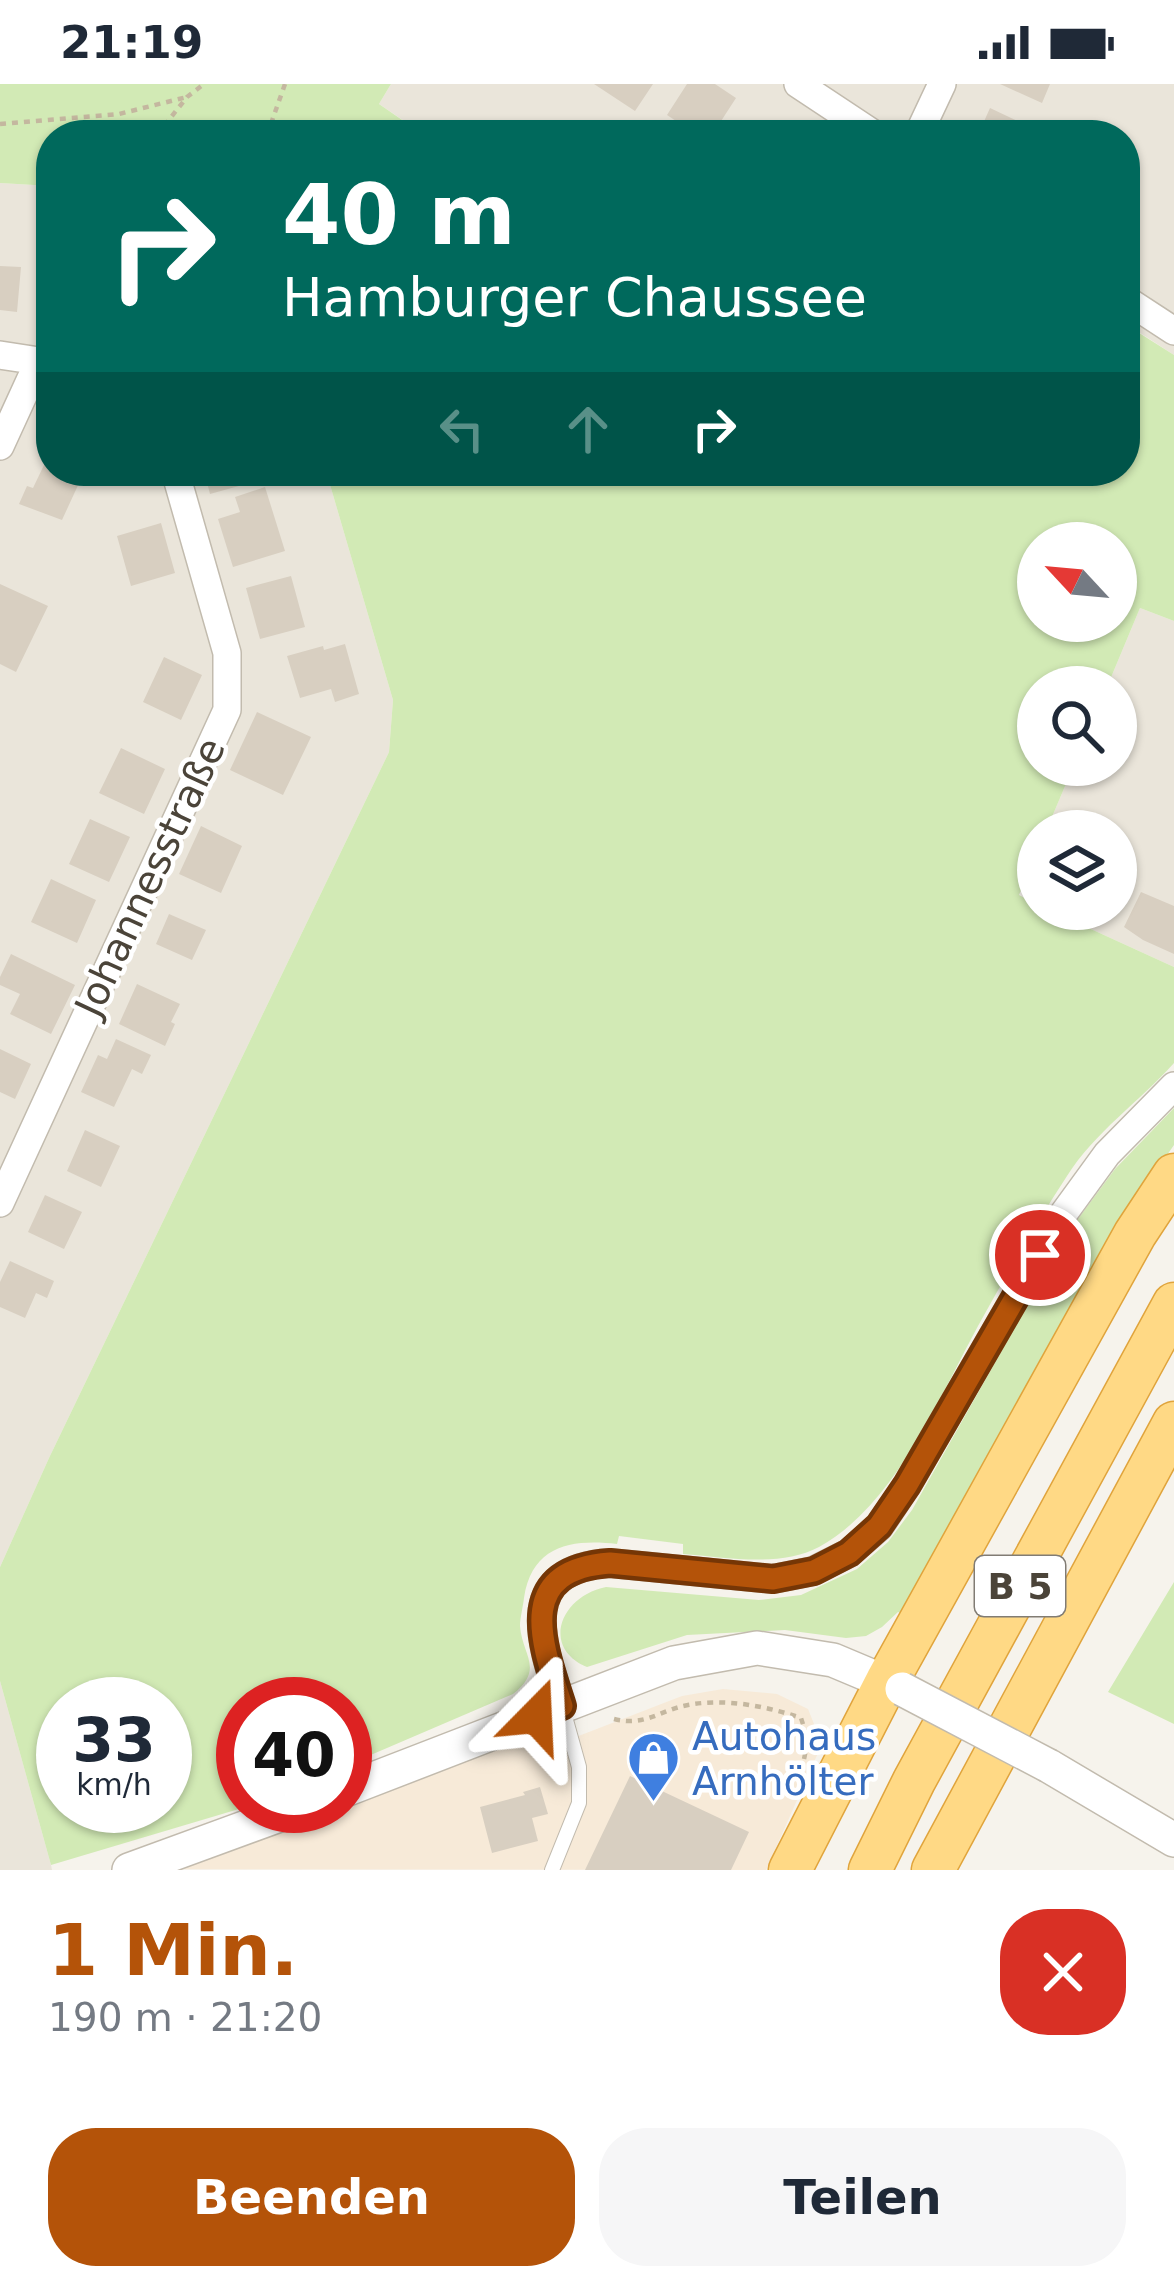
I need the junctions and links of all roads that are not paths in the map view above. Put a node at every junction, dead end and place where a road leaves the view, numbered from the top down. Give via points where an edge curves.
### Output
1 (797, 84) edge
2 (942, 84) edge
3 (852, 120) edge
4 (925, 120) edge
5 (1140, 308) edge
6 (1174, 331) edge
7 (0, 356) edge
8 (36, 359) edge
9 (36, 377) edge
10 (0, 446) edge
11 (179, 486) edge
12 (1174, 1085) edge
13 (1174, 1175) edge
14 (0, 1203) edge
15 (1174, 1304) edge
16 (1174, 1423) edge
17 (895, 1685) junction
18 (562, 1706) junction
19 (372, 1780) edge
20 (230, 1833) edge
21 (1174, 1840) edge
22 (129, 1870) edge
23 (552, 1870) edge
24 (790, 1870) edge
25 (870, 1870) edge
26 (937, 1870) edge

1 - 3 street
2 - 4 street
5 - 6 street
7 - 8 street
9 - 10 street
11 - 14 street, Johannesstraße via 226,653 227,710
12 - 18 street via 1064,1213 879,1526 814,1571 773,1579 610,1563 566,1574 545,1600 539,1627
13 - 17 highway
15 - 25 highway, B 5
16 - 26 highway, B 5
17 - 18 street via 833,1660 757,1648 674,1663
17 - 21 street, bridge
17 - 24 highway
18 - 19 street
18 - 23 lane via 579,1767 579,1804
20 - 22 street

